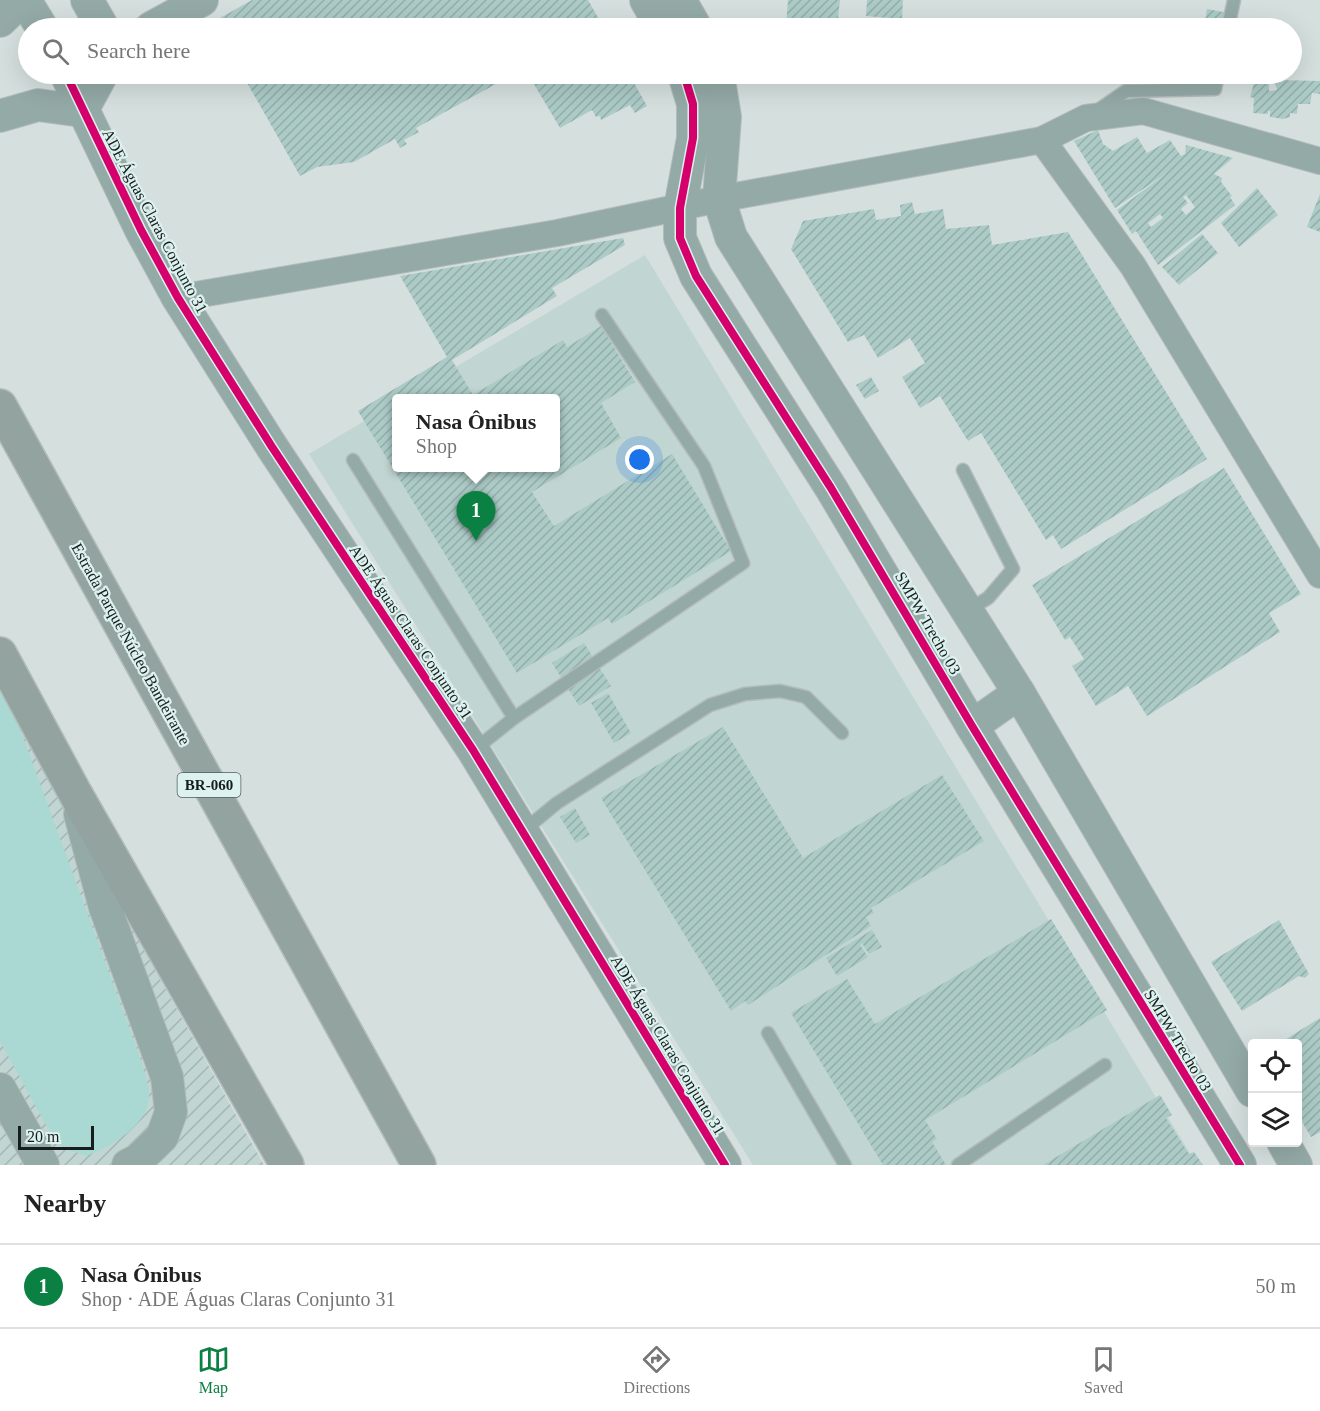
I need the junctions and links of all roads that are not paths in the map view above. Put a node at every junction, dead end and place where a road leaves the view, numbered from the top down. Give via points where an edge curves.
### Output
1 (24, 0) edge
2 (87, 0) edge
3 (202, 0) edge
4 (646, 0) edge
5 (680, 0) edge
6 (1234, 0) edge
7 (36, 18) edge
8 (97, 18) edge
9 (169, 18) edge
10 (656, 18) edge
11 (690, 18) edge
12 (1230, 18) edge
13 (0, 21) edge
14 (70, 84) edge
15 (97, 84) edge
16 (687, 84) edge
17 (720, 84) edge
18 (1216, 84) edge
19 (3, 111) edge
20 (82, 111) junction
21 (1086, 118) junction
22 (1042, 140) junction
23 (1320, 161) edge
24 (718, 199) junction
25 (680, 208) junction
26 (178, 298) junction
27 (602, 315) dead end
28 (0, 406) edge
29 (353, 460) dead end
30 (877, 465) junction
31 (963, 470) dead end
32 (831, 488) junction
33 (1320, 575) edge
34 (966, 611) junction
35 (0, 654) edge
36 (1019, 693) junction
37 (514, 718) junction
38 (972, 726) junction
39 (842, 733) dead end
40 (473, 750) junction
41 (75, 793) junction
42 (523, 831) junction
43 (768, 1033) dead end
44 (1226, 1046) junction
45 (1105, 1065) dead end
46 (1181, 1070) junction
47 (1248, 1084) edge
48 (0, 1089) edge
49 (1285, 1147) edge
50 (43, 1165) edge
51 (128, 1165) edge
52 (287, 1165) edge
53 (419, 1165) edge
54 (725, 1165) edge
55 (844, 1165) edge
56 (958, 1165) edge
57 (1240, 1165) edge
58 (1296, 1165) edge

1 - 7 street
1 - 13 street
2 - 8 street
3 - 9 street
4 - 10 street
5 - 11 street
6 - 12 lane
14 - 20 street, ADE Águas Claras Conjunto 31
15 - 20 street
16 - 25 street, SMPW Trecho 03 via 693,104 693,138
17 - 24 street via 725,117
18 - 21 lane via 1215,89 1126,92
19 - 20 street via 38,105
20 - 26 street, ADE Águas Claras Conjunto 31
21 - 22 street
21 - 23 street via 1143,111
22 - 24 street
22 - 33 street via 1133,266
24 - 25 street
24 - 30 street via 736,245
25 - 26 street
25 - 32 street, SMPW Trecho 03 via 680,238 696,276
26 - 40 street, ADE Águas Claras Conjunto 31
27 - 37 lane via 704,466 743,563
28 - 53 highway, Estrada Parque Núcleo Bandeirante / BR-060
29 - 37 lane
30 - 32 street
30 - 34 street
31 - 34 lane via 1013,569 988,598
32 - 38 street, SMPW Trecho 03
34 - 36 street
35 - 41 highway
36 - 38 street
36 - 44 street
37 - 40 lane
38 - 46 street, SMPW Trecho 03
39 - 42 lane via 806,697 780,691 745,694 710,705 557,803
40 - 42 street, ADE Águas Claras Conjunto 31
41 - 51 street via 105,907 167,1077 171,1112 162,1137
41 - 52 highway
42 - 54 street, ADE Águas Claras Conjunto 31
43 - 55 lane
44 - 46 street
44 - 47 street
45 - 56 lane
46 - 57 street, SMPW Trecho 03
48 - 50 street
49 - 58 street

